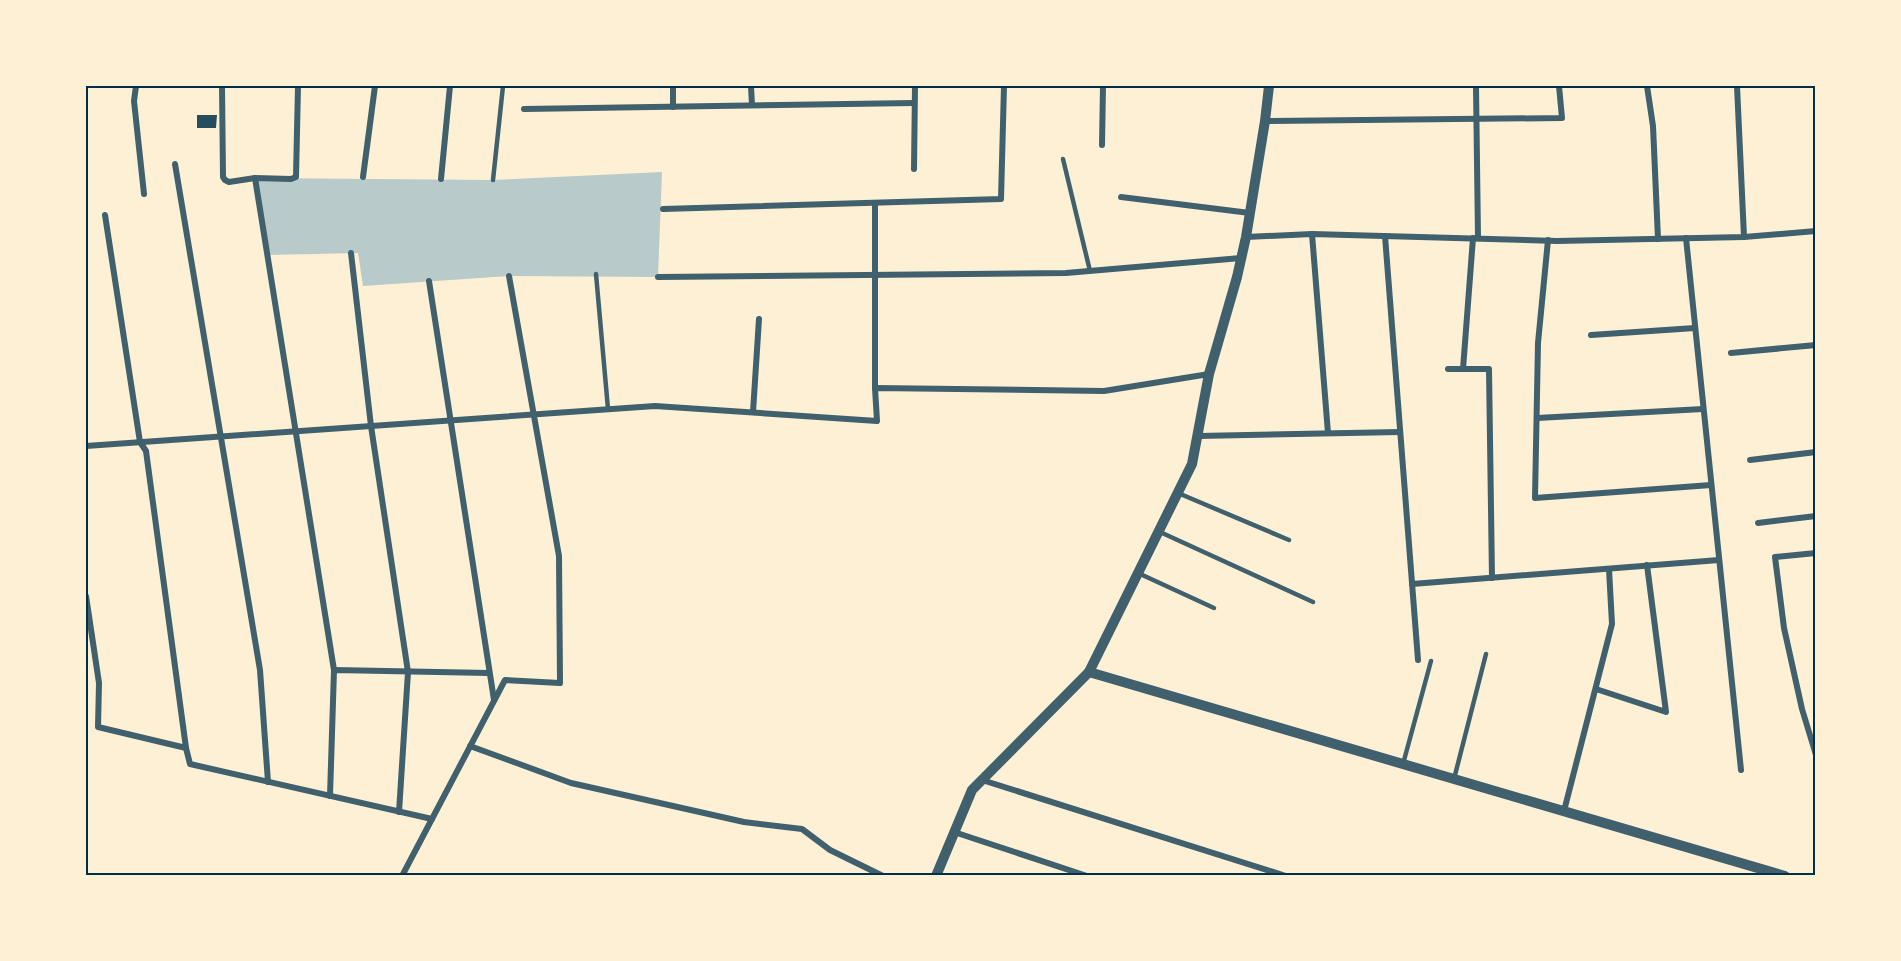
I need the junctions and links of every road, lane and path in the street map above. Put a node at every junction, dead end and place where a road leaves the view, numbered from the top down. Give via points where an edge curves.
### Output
1 (136, 86) edge
2 (222, 86) edge
3 (298, 86) edge
4 (375, 86) edge
5 (450, 86) edge
6 (503, 86) edge
7 (673, 86) edge
8 (752, 86) edge
9 (915, 86) edge
10 (1004, 86) edge
11 (1103, 86) edge
12 (1269, 86) edge
13 (1476, 86) edge
14 (1559, 86) edge
15 (1647, 86) edge
16 (1737, 86) edge
17 (914, 103) junction
18 (752, 105) junction
19 (673, 106) junction
20 (524, 109) dead end
21 (1477, 118) junction
22 (1265, 121) junction
23 (1102, 145) dead end
24 (1063, 159) dead end
25 (175, 164) dead end
26 (914, 169) dead end
27 (363, 177) dead end
28 (255, 178) junction
29 (441, 179) dead end
30 (494, 180) dead end
31 (144, 194) dead end
32 (1121, 197) dead end
33 (876, 203) junction
34 (663, 209) dead end
35 (1251, 213) junction
36 (105, 215) dead end
37 (1815, 231) edge
38 (1312, 234) junction
39 (1385, 236) junction
40 (1246, 237) junction
41 (1744, 237) junction
42 (1476, 238) junction
43 (1686, 238) junction
44 (1658, 239) junction
45 (1548, 240) junction
46 (351, 253) dead end
47 (1241, 258) junction
48 (1090, 271) junction
49 (596, 274) dead end
50 (875, 275) junction
51 (509, 276) dead end
52 (658, 277) dead end
53 (429, 281) dead end
54 (759, 319) dead end
55 (1695, 328) junction
56 (1591, 335) dead end
57 (1815, 345) edge
58 (1731, 353) dead end
59 (1448, 369) dead end
60 (1463, 369) junction
61 (1209, 374) junction
62 (875, 388) junction
63 (608, 409) junction
64 (1704, 409) junction
65 (753, 412) junction
66 (534, 414) junction
67 (1537, 418) junction
68 (450, 420) junction
69 (371, 426) junction
70 (296, 431) junction
71 (1400, 432) junction
72 (1328, 433) junction
73 (220, 436) junction
74 (1198, 436) junction
75 (140, 442) junction
76 (86, 446) edge
77 (1815, 452) edge
78 (1750, 460) dead end
79 (1712, 485) junction
80 (1178, 493) junction
81 (1815, 516) edge
82 (1758, 523) dead end
83 (1160, 531) junction
84 (1289, 540) dead end
85 (1815, 553) edge
86 (1719, 560) junction
87 (1647, 566) junction
88 (1609, 569) junction
89 (1138, 573) junction
90 (1492, 578) junction
91 (1412, 584) junction
92 (86, 596) edge
93 (1313, 602) dead end
94 (1214, 608) dead end
95 (1486, 654) dead end
96 (1418, 660) dead end
97 (1431, 661) dead end
98 (334, 670) junction
99 (408, 672) junction
100 (1089, 672) junction
101 (489, 673) junction
102 (1596, 689) junction
103 (494, 700) junction
104 (470, 746) junction
105 (186, 748) junction
106 (1815, 755) edge
107 (1403, 764) junction
108 (1741, 770) dead end
109 (1454, 779) junction
110 (982, 780) junction
111 (268, 782) junction
112 (330, 796) junction
113 (1564, 811) junction
114 (399, 812) junction
115 (432, 819) junction
116 (954, 832) junction
117 (402, 876) edge
118 (883, 876) edge
119 (936, 876) edge
120 (1087, 876) edge
121 (1286, 876) edge
122 (1785, 876) edge

1 - 31 street via 134,101
2 - 28 street via 223,177 229,182
3 - 28 street via 296,177
4 - 27 street
5 - 29 street
6 - 30 lane
7 - 19 street
8 - 18 street
9 - 17 street
10 - 33 street via 1001,199
11 - 23 street
12 - 22 street
13 - 21 street
14 - 21 street via 1562,118
15 - 44 street via 1653,126
16 - 41 street
17 - 18 street
17 - 26 street
18 - 19 street
19 - 20 street
21 - 22 street
21 - 42 street
22 - 35 street
24 - 48 lane
25 - 73 street
28 - 70 street
32 - 35 street
33 - 34 street
33 - 50 street
35 - 40 street
36 - 75 street
37 - 41 street
38 - 39 street
38 - 40 street
38 - 72 street
39 - 42 street
39 - 71 street
40 - 47 street
41 - 43 street
42 - 45 street
42 - 60 street
43 - 44 street
43 - 55 street
44 - 45 street
45 - 67 street via 1538,343
46 - 69 street
47 - 48 street
47 - 61 street
48 - 50 street
49 - 63 lane
50 - 52 street
50 - 62 street
51 - 66 street
53 - 68 street
54 - 65 street
55 - 56 street
55 - 64 street
57 - 58 street
59 - 60 street
60 - 90 street via 1489,369
61 - 62 street via 1104,391
61 - 74 street
62 - 65 street via 877,420
63 - 65 street via 655,406
63 - 66 street
64 - 67 street
64 - 79 street
66 - 68 street
66 - 103 street via 559,556 560,683 505,680
67 - 79 street via 1535,498
68 - 69 street
68 - 101 street
69 - 70 street
69 - 99 street
70 - 73 street
70 - 98 street
71 - 72 street
71 - 91 street
72 - 74 street
73 - 75 street
73 - 111 street via 260,670
74 - 80 street via 1192,464
75 - 76 street
75 - 105 street via 146,451
77 - 78 street
79 - 86 street
80 - 83 street
80 - 84 lane
81 - 82 street
83 - 89 street
83 - 93 lane
85 - 106 street via 1775,558 1784,628
86 - 87 street
86 - 108 street
87 - 88 street
87 - 102 street via 1666,711
88 - 90 street
88 - 102 street via 1612,624
89 - 94 lane
89 - 100 street
90 - 91 street
91 - 96 street
92 - 105 street via 99,683 98,727
95 - 109 lane
97 - 107 lane
98 - 99 street
98 - 112 street
99 - 101 street
99 - 114 street
100 - 107 street
100 - 110 street
101 - 103 street
102 - 113 street
103 - 104 street
104 - 115 street
104 - 118 street via 571,783 744,822 802,829 830,850
105 - 111 street via 190,764
107 - 109 street
109 - 113 street
110 - 116 street via 972,790
110 - 121 street
111 - 112 street
112 - 114 street
113 - 122 street
114 - 115 street
115 - 117 street
116 - 119 street
116 - 120 street

